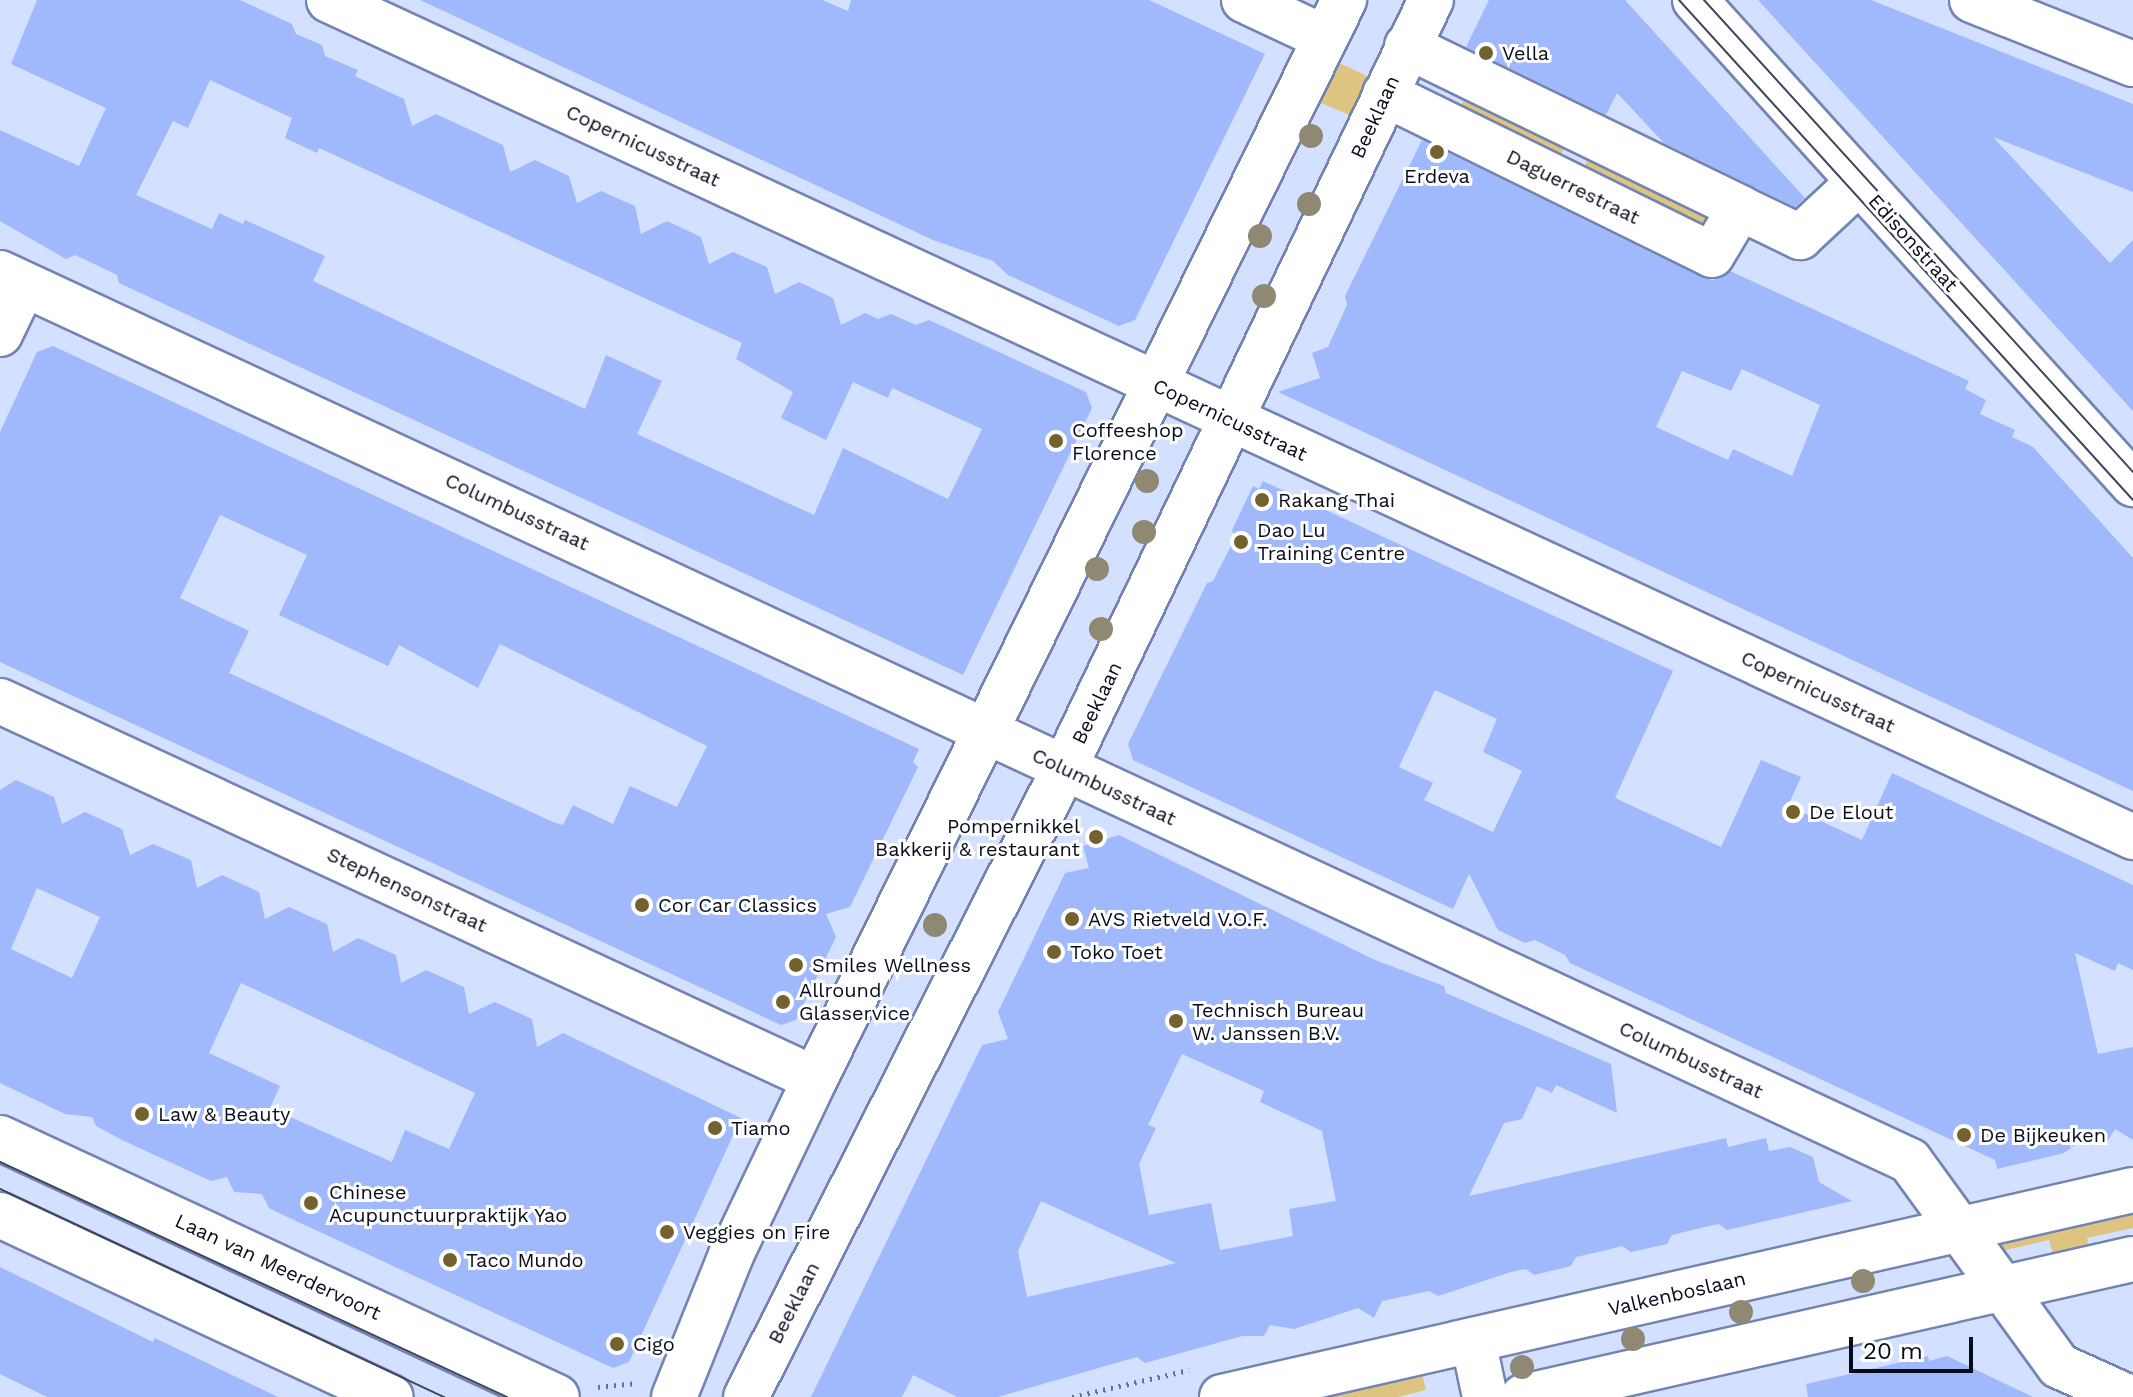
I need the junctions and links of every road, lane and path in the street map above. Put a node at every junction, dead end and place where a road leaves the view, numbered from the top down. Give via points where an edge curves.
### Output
1 (329, 0) edge
2 (1244, 0) edge
3 (1431, 0) edge
4 (1695, 0) edge
5 (1972, 0) edge
6 (1335, 19) edge
7 (1407, 46) junction
8 (2133, 64) edge
9 (1385, 94) junction
10 (1859, 182) junction
11 (1740, 208) junction
12 (12, 279) edge
13 (0, 334) edge
14 (1155, 386) junction
15 (1234, 422) junction
16 (2133, 484) edge
17 (0, 701) edge
18 (987, 731) junction
19 (1064, 769) junction
20 (2133, 837) edge
21 (815, 1079) junction
22 (0, 1138) edge
23 (2133, 1190) edge
24 (0, 1215) edge
25 (1960, 1229) junction
26 (2133, 1259) edge
27 (2004, 1290) junction
28 (1473, 1340) junction
29 (391, 1397) edge
30 (557, 1397) edge
31 (674, 1397) edge
32 (746, 1397) edge
33 (1222, 1397) edge
34 (1485, 1397) edge
35 (1523, 1397) edge
36 (2128, 1397) edge

1 - 14 street, Copernicusstraat
2 - 6 street
3 - 7 street, Beeklaan
4 - 10 street, Edisonstraat
5 - 8 street
6 - 14 street
7 - 9 street, Beeklaan
7 - 11 street
9 - 11 street, Daguerrestraat via 1712,255
9 - 15 street, Beeklaan
10 - 11 street via 1800,237
10 - 16 street, Edisonstraat
12 - 13 street
12 - 18 street, Columbusstraat
14 - 15 street, Copernicusstraat
14 - 18 street
15 - 19 street, Beeklaan
15 - 20 street, Copernicusstraat
17 - 21 street, Stephensonstraat
18 - 19 street, Columbusstraat
18 - 21 street
19 - 25 street, Columbusstraat via 1910,1161
19 - 32 street, Beeklaan
21 - 31 street via 731,1255
22 - 30 street, Laan van Meerdervoort
23 - 25 street, Valkenboslaan
24 - 29 street
25 - 27 street, Columbusstraat
25 - 28 street, Valkenboslaan
26 - 27 street
27 - 35 street
27 - 36 street, Columbusstraat via 2059,1366
28 - 33 street, Valkenboslaan
28 - 34 street

